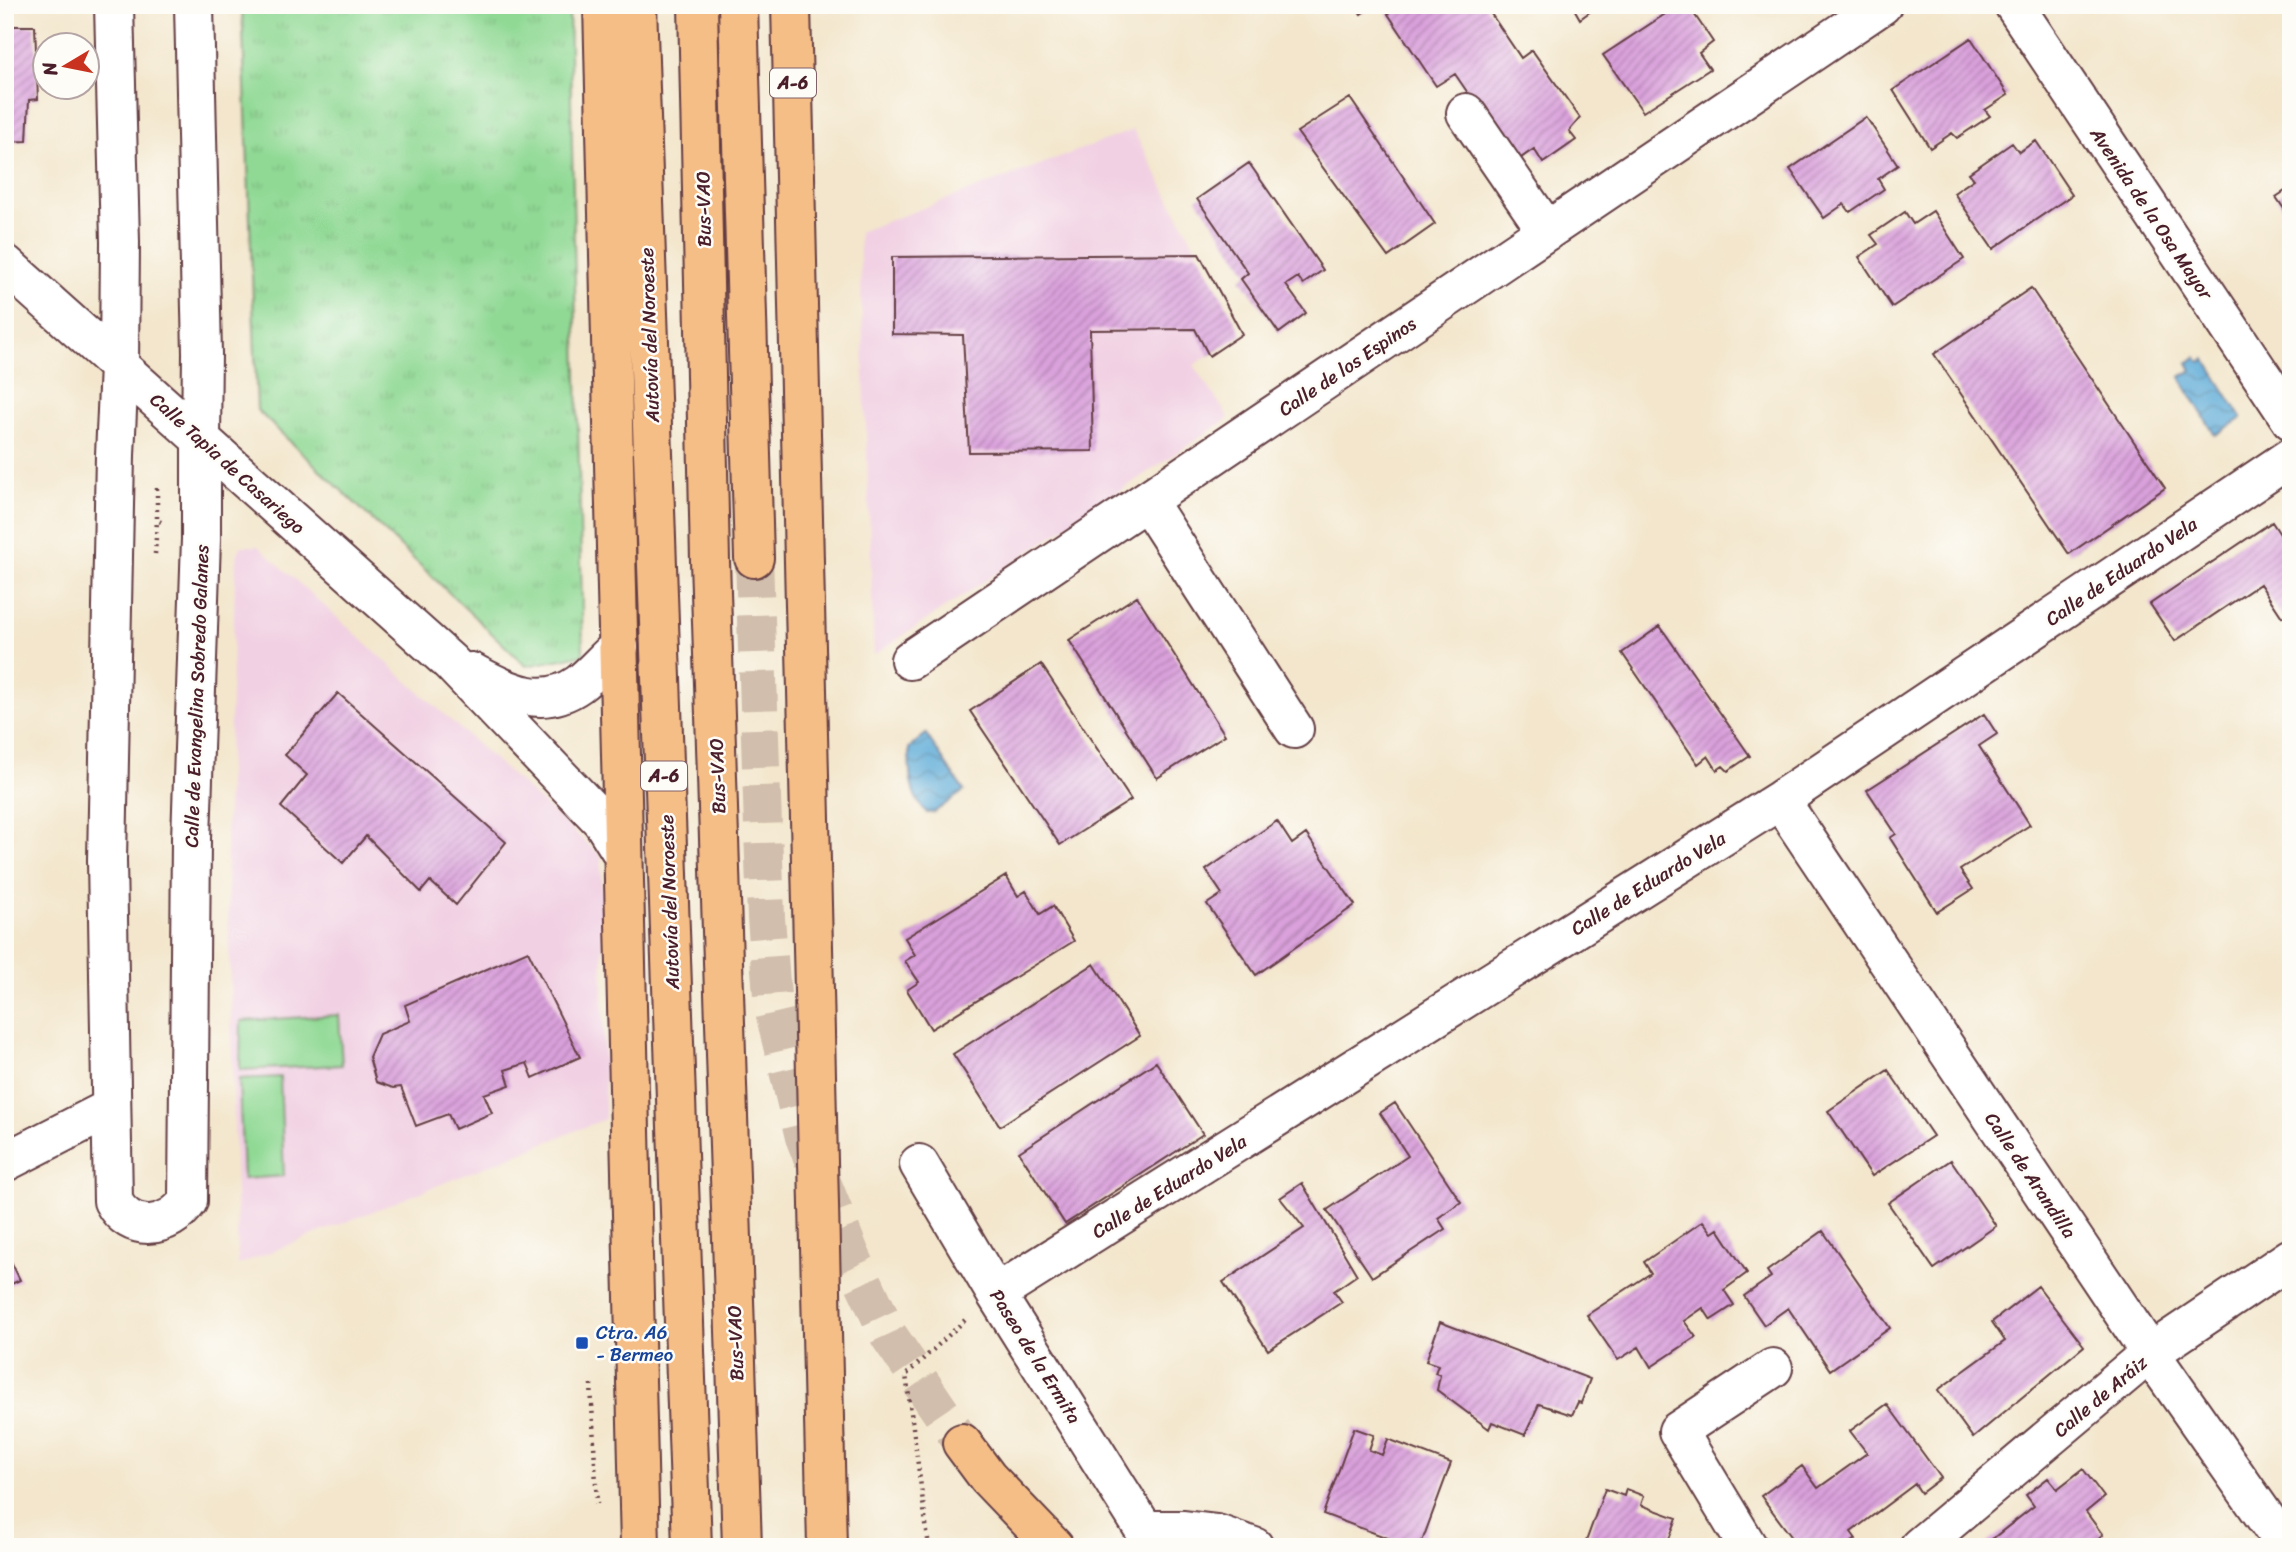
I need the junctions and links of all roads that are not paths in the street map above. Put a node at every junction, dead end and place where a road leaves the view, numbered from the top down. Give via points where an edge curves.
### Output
1 (114, 5) edge
2 (194, 5) edge
3 (603, 5) edge
4 (637, 5) edge
5 (698, 5) edge
6 (738, 5) edge
7 (790, 5) edge
8 (802, 5) edge
9 (1882, 5) edge
10 (2014, 5) edge
11 (1466, 113) dead end
12 (795, 160) junction
13 (1547, 231) junction
14 (5, 264) edge
15 (119, 366) junction
16 (2291, 420) edge
17 (201, 439) junction
18 (2291, 457) edge
19 (1147, 501) junction
20 (754, 558) tunnel mouth
21 (619, 647) junction
22 (911, 660) dead end
23 (450, 662) junction
24 (1294, 729) dead end
25 (1780, 800) junction
26 (622, 853) junction
27 (111, 1108) junction
28 (5, 1162) edge
29 (919, 1164) dead end
30 (2291, 1258) edge
31 (996, 1294) junction
32 (2150, 1353) junction
33 (1773, 1368) dead end
34 (962, 1443) tunnel mouth
35 (1150, 1539) edge
36 (640, 1547) edge
37 (692, 1547) edge
38 (741, 1547) edge
39 (827, 1547) edge
40 (1054, 1547) edge
41 (1254, 1547) edge
42 (1748, 1547) edge
43 (1919, 1547) edge
44 (2286, 1547) edge

1 - 15 street, Calle de Evangelina Sobredo Galanes
2 - 17 street, Calle de Evangelina Sobredo Galanes
3 - 21 highway
4 - 37 highway, Autovía del Noroeste / A-6
5 - 38 highway, Bus-VAO
6 - 20 highway
7 - 12 highway, A-6
8 - 12 highway
9 - 13 street, Calle de los Espinos
10 - 16 street, Avenida de la Osa Mayor
11 - 13 street
12 - 39 highway, A-6
13 - 19 street, Calle de los Espinos
14 - 15 street, Calle Tapia de Casariego
15 - 17 street, Calle Tapia de Casariego
15 - 27 street, Calle de Evangelina Sobredo Galanes via 107,860
17 - 23 street, Calle Tapia de Casariego
17 - 27 street, Calle de Evangelina Sobredo Galanes via 188,1201 165,1221 138,1223 119,1212 113,1200
18 - 25 street, Calle de Eduardo Vela
19 - 22 street, Calle de los Espinos
19 - 24 street
21 - 23 street, Calle Tapia de Casariego via 580,683 540,696 515,694
21 - 26 highway
23 - 26 street, Calle Tapia de Casariego via 602,821
25 - 31 street, Calle de Eduardo Vela
25 - 32 street, Calle de Arandilla
26 - 36 highway
27 - 28 street
29 - 31 street, Paseo de la Ermita
30 - 32 street, Calle de Aráiz
31 - 35 street, Paseo de la Ermita
32 - 43 street, Calle de Aráiz
32 - 44 street, Calle de Arandilla
33 - 42 street via 1678,1431
34 - 40 highway via 988,1478
35 - 41 street via 1185,1530 1217,1534

